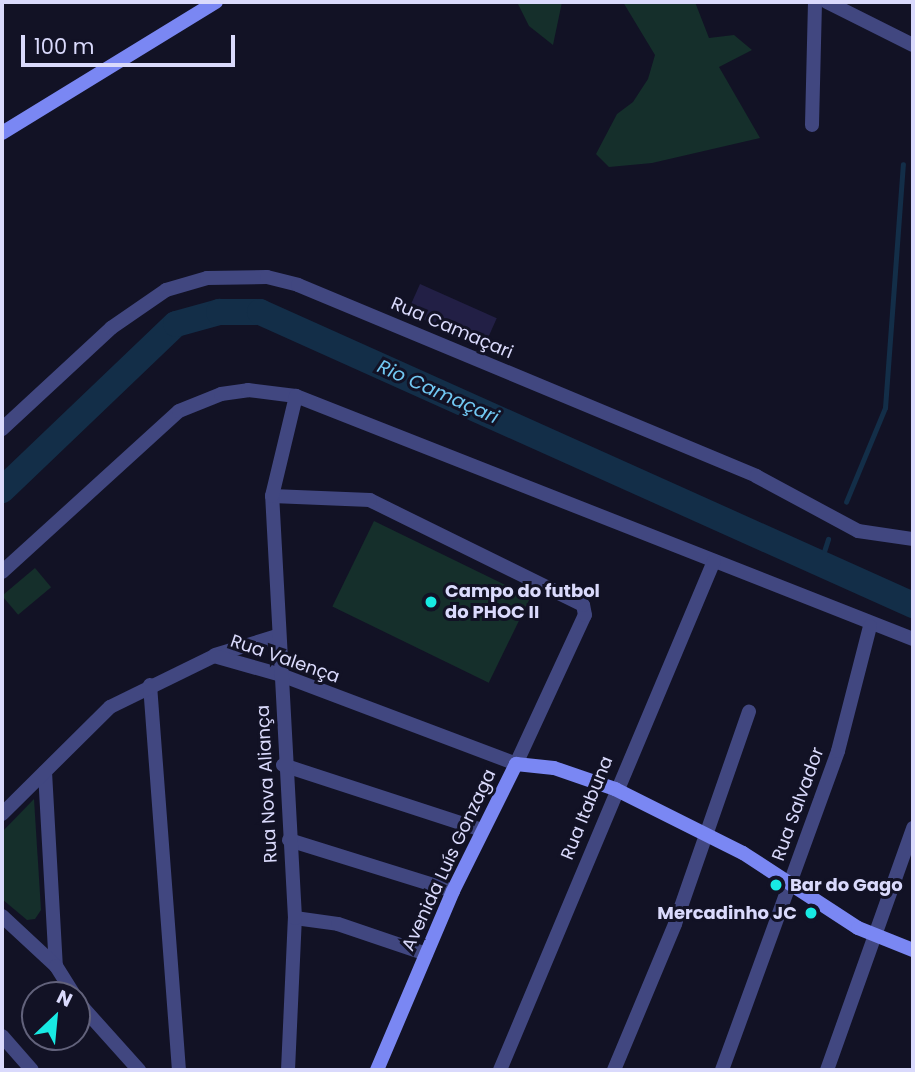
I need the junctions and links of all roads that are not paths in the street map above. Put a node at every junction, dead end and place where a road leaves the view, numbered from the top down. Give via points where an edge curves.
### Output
1 (216, 2) edge
2 (815, 2) edge
3 (827, 2) edge
4 (913, 45) edge
5 (812, 125) dead end
6 (2, 134) edge
7 (296, 396) junction
8 (2, 429) edge
9 (272, 496) junction
10 (913, 538) edge
11 (715, 561) junction
12 (2, 572) edge
13 (870, 626) junction
14 (277, 636) junction
15 (913, 639) edge
16 (214, 656) junction
17 (281, 675) junction
18 (150, 685) junction
19 (749, 710) dead end
20 (516, 764) junction
21 (283, 765) junction
22 (45, 772) junction
23 (615, 789) junction
24 (2, 814) edge
25 (913, 828) edge
26 (482, 830) junction
27 (704, 832) junction
28 (289, 839) junction
29 (790, 883) junction
30 (453, 891) junction
31 (295, 918) junction
32 (4, 922) edge
33 (873, 936) junction
34 (913, 950) edge
35 (426, 954) junction
36 (56, 965) junction
37 (66, 981) edge
38 (91, 1017) edge
39 (2, 1037) edge
40 (32, 1070) edge
41 (139, 1070) edge
42 (179, 1070) edge
43 (288, 1070) edge
44 (377, 1070) edge
45 (500, 1070) edge
46 (614, 1070) edge
47 (722, 1070) edge
48 (827, 1070) edge

1 - 6 street
2 - 5 street
3 - 4 street
7 - 9 street, Rua Nova Aliança
7 - 11 street
7 - 12 street via 248,390 179,411
8 - 10 street, Rua Camaçari via 111,328 166,290 207,278 267,277 298,285 756,476 858,531
9 - 14 street, Rua Nova Aliança
9 - 20 street via 370,500 583,605 585,615
11 - 13 street
11 - 23 street, Rua Itabuna
13 - 15 street
13 - 29 street, Rua Salvador via 838,751
14 - 16 street
14 - 17 street, Rua Nova Aliança
16 - 17 street, Rua Valença
16 - 18 street, Rua Valença
17 - 20 street, Rua Valença
17 - 21 street, Rua Nova Aliança
18 - 22 street, Rua Valença via 110,707
18 - 42 street
19 - 27 street
20 - 23 street, Avenida Luís Gonzaga via 554,768
20 - 26 street, Avenida Luís Gonzaga
21 - 26 street
21 - 28 street, Rua Nova Aliança
22 - 24 street, Rua Valença
22 - 36 street
23 - 27 street, Avenida Luís Gonzaga
23 - 45 street, Rua Itabuna
25 - 33 street
26 - 30 street, Avenida Luís Gonzaga
27 - 29 street, Avenida Luís Gonzaga
27 - 46 street via 675,924
28 - 30 street
28 - 31 street, Rua Nova Aliança
29 - 33 street, Avenida Luís Gonzaga
29 - 47 street, Rua Salvador
30 - 35 street, Avenida Luís Gonzaga
31 - 35 street via 338,924
31 - 43 street, Rua Nova Aliança
32 - 36 street
33 - 34 street, Avenida Luís Gonzaga
33 - 48 street
35 - 44 street, Avenida Luís Gonzaga
36 - 37 street
38 - 41 street
39 - 40 street

